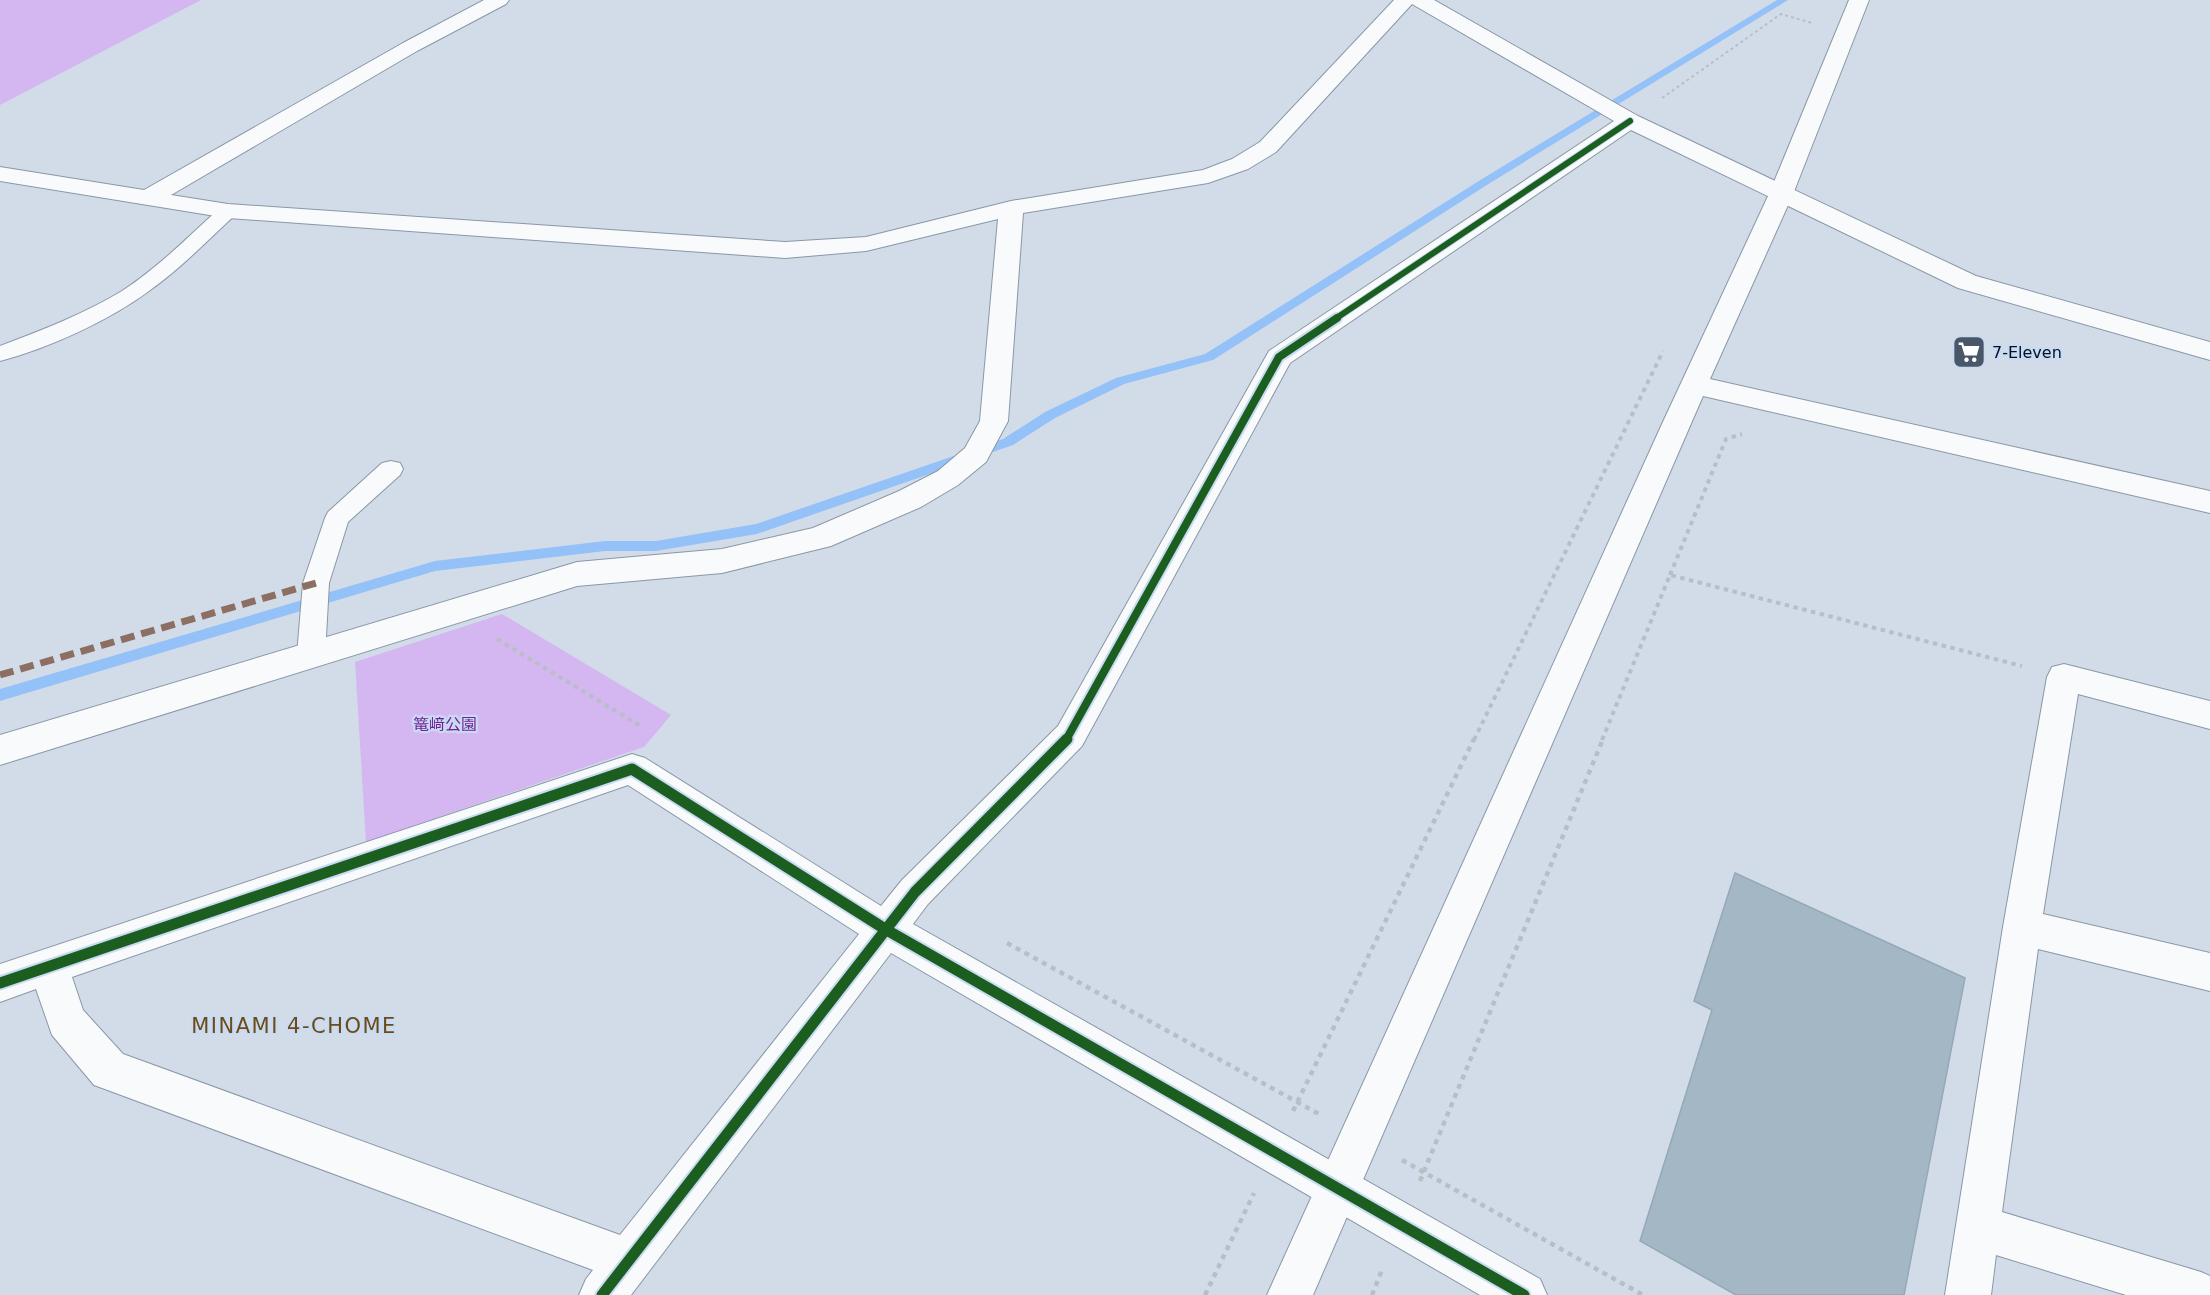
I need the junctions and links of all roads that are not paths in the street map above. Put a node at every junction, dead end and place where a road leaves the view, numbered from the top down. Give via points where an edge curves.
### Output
1 (499, 0) edge
2 (1405, 0) edge
3 (1419, 0) edge
4 (1859, 0) edge
5 (1630, 121) junction
6 (0, 174) edge
7 (1781, 194) junction
8 (150, 197) junction
9 (1011, 208) junction
10 (228, 211) junction
11 (2210, 351) edge
12 (0, 354) edge
13 (1694, 385) junction
14 (391, 469) dead end
15 (2210, 502) edge
16 (311, 654) junction
17 (2210, 715) edge
18 (0, 750) edge
19 (2022, 927) junction
20 (885, 929) junction
21 (49, 967) junction
22 (2210, 972) edge
23 (0, 983) edge
24 (1336, 1188) junction
25 (1978, 1227) junction
26 (627, 1260) junction
27 (602, 1295) edge
28 (1290, 1295) edge
29 (1524, 1295) edge
30 (1968, 1295) edge
31 (2201, 1295) edge

1 - 8 street
2 - 9 street via 1268,147 1240,164 1208,176
3 - 5 street
4 - 7 street
5 - 7 street
5 - 20 street via 1279,357 1070,736 915,892
6 - 8 street
7 - 11 street via 1967,282
7 - 13 street
8 - 10 street
9 - 10 street via 866,244 785,250
9 - 16 street via 994,421 976,455 948,478 820,538 722,561 577,574
10 - 12 lane via 159,274 129,295 46,337
13 - 15 street
13 - 24 street
14 - 16 lane via 337,518 314,603
16 - 18 street
17 - 19 street via 2064,677
19 - 22 street
19 - 25 street
20 - 21 street via 632,769
20 - 24 street
20 - 26 street
21 - 23 street
21 - 26 street via 66,1021 109,1070
24 - 28 street
24 - 29 street
25 - 30 street
25 - 31 street
26 - 27 street

